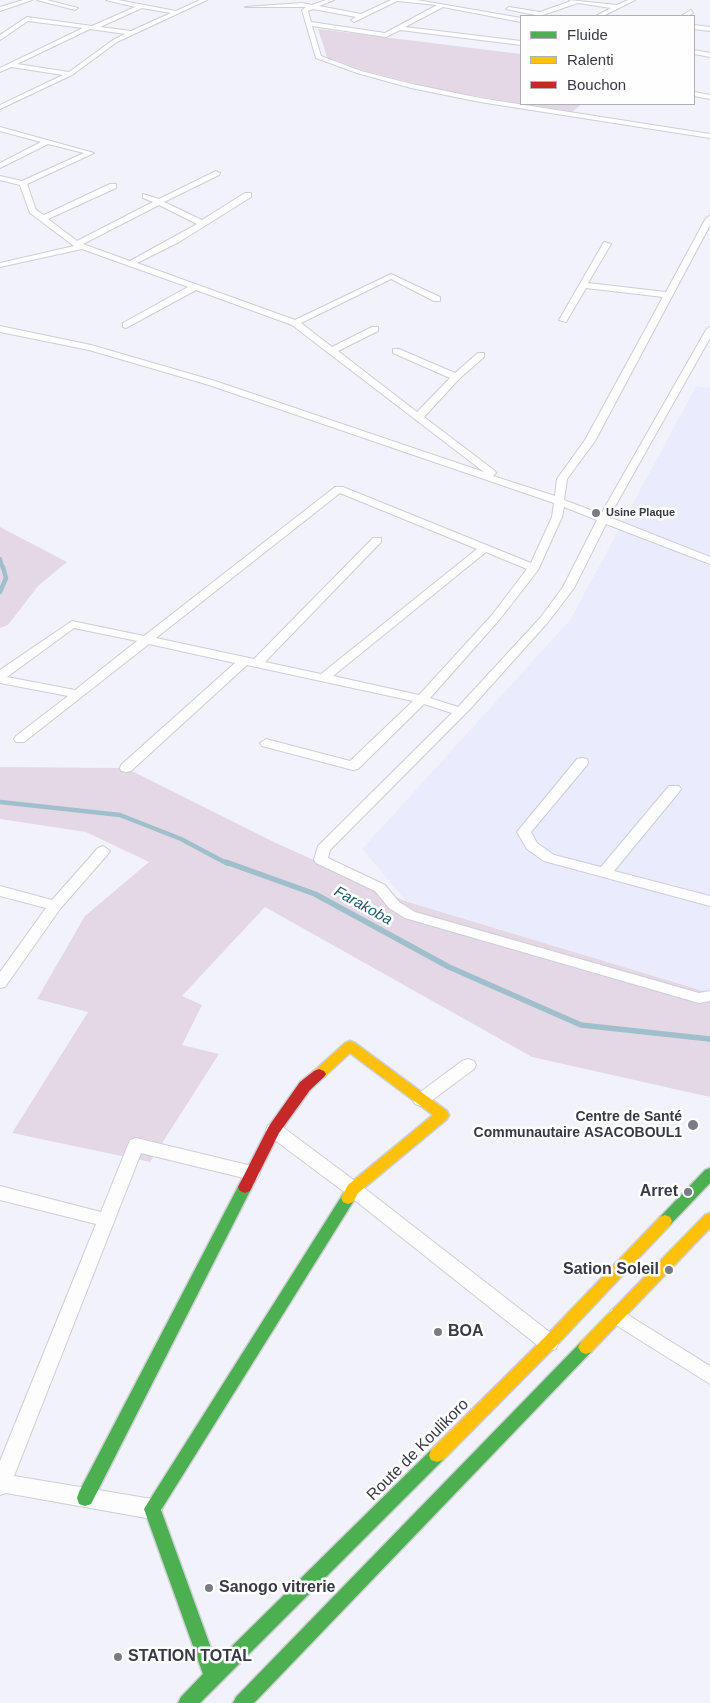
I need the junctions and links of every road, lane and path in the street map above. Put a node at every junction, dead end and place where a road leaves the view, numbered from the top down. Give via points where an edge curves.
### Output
1 (29, 0) edge
2 (40, 0) edge
3 (109, 0) edge
4 (162, 0) edge
5 (204, 0) edge
6 (268, 0) edge
7 (330, 0) edge
8 (395, 0) edge
9 (398, 0) edge
10 (574, 0) edge
11 (632, 0) edge
12 (472, 2) dead end
13 (442, 5) junction
14 (142, 6) junction
15 (313, 7) junction
16 (501, 7) dead end
17 (616, 7) junction
18 (458, 8) junction
19 (0, 9) edge
20 (174, 12) junction
21 (691, 12) dead end
22 (538, 15) edge
23 (600, 15) edge
24 (686, 15) edge
25 (362, 16) junction
26 (520, 20) edge
27 (44, 22) junction
28 (10, 24) dead end
29 (19, 24) junction
30 (310, 24) junction
31 (695, 27) edge
32 (90, 28) junction
33 (338, 28) junction
34 (398, 28) junction
35 (710, 29) edge
36 (130, 34) junction
37 (0, 38) edge
38 (520, 43) edge
39 (695, 52) edge
40 (710, 55) edge
41 (10, 65) junction
42 (0, 70) edge
43 (70, 74) junction
44 (695, 94) edge
45 (710, 96) edge
46 (2, 105) edge
47 (0, 119) edge
48 (3, 130) edge
49 (710, 136) edge
50 (48, 141) junction
51 (0, 166) edge
52 (216, 173) dead end
53 (0, 178) edge
54 (24, 183) junction
55 (113, 186) dead end
56 (248, 194) dead end
57 (146, 196) dead end
58 (158, 202) junction
59 (710, 218) edge
60 (42, 220) junction
61 (202, 223) junction
62 (607, 244) dead end
63 (78, 245) junction
64 (132, 263) junction
65 (0, 265) edge
66 (583, 285) junction
67 (197, 286) junction
68 (669, 295) junction
69 (437, 299) dead end
70 (563, 320) dead end
71 (295, 323) junction
72 (126, 325) dead end
73 (0, 329) edge
74 (375, 329) dead end
75 (710, 330) edge
76 (332, 351) junction
77 (396, 351) dead end
78 (481, 355) dead end
79 (456, 377) junction
80 (418, 418) junction
81 (502, 481) junction
82 (558, 501) junction
83 (603, 519) junction
84 (377, 540) dead end
85 (484, 548) junction
86 (710, 561) edge
87 (534, 568) junction
88 (148, 640) junction
89 (251, 662) junction
90 (0, 677) edge
91 (325, 677) junction
92 (78, 694) junction
93 (422, 699) junction
94 (460, 712) junction
95 (20, 739) dead end
96 (266, 743) dead end
97 (582, 762) dead end
98 (126, 768) dead end
99 (674, 789) dead end
100 (103, 851) dead end
101 (604, 872) junction
102 (0, 891) edge
103 (710, 901) edge
104 (55, 906) junction
105 (0, 983) edge
106 (710, 996) edge
107 (468, 1065) dead end
108 (421, 1100) junction
109 (274, 1130) junction
110 (252, 1173) junction
111 (706, 1183) edge
112 (353, 1188) junction
113 (0, 1194) edge
114 (710, 1219) edge
115 (106, 1220) junction
116 (617, 1316) junction
117 (549, 1342) junction
118 (710, 1376) edge
119 (0, 1485) edge
120 (86, 1498) junction
121 (152, 1509) junction
122 (212, 1677) junction
123 (187, 1703) edge
124 (242, 1703) edge

1 - 19 street
2 - 27 street via 75,8
3 - 14 street
4 - 14 street
5 - 20 street
6 - 15 street via 248,7
7 - 15 street
8 - 25 street
9 - 13 street
10 - 17 street
10 - 22 street
11 - 17 street
12 - 18 street
13 - 18 street
13 - 34 street
14 - 20 street
14 - 32 street
15 - 25 street
15 - 30 street via 305,10
16 - 22 street
17 - 23 street
18 - 26 street
20 - 36 street
21 - 24 street
25 - 33 street
27 - 29 street via 27,19
27 - 32 street
28 - 29 street
29 - 37 street
30 - 33 street
30 - 49 street via 318,57 359,72 480,100
31 - 35 street
32 - 36 street
32 - 41 street
33 - 34 street via 386,35
34 - 38 street
36 - 43 street
39 - 40 street
41 - 42 street
41 - 43 street
43 - 46 street
44 - 45 street
47 - 48 street
48 - 50 street
50 - 51 street
50 - 54 street via 91,153
52 - 58 street
53 - 54 street
54 - 60 street via 33,211
55 - 60 street
56 - 61 street
57 - 58 street
58 - 61 street
58 - 63 street
59 - 68 street
60 - 63 street
61 - 64 street
62 - 66 street
63 - 64 street
63 - 65 street
64 - 67 street
66 - 68 street
66 - 70 street
67 - 71 street
67 - 72 street
68 - 82 street via 590,441 562,480
69 - 71 street via 391,276
71 - 76 street
73 - 81 street via 91,348 212,382
74 - 76 street
75 - 83 street
76 - 80 street
77 - 79 street
78 - 79 street
79 - 80 street
80 - 81 street
81 - 82 street
82 - 83 street
82 - 87 street via 557,517
83 - 86 street
83 - 94 street via 568,588 545,619
84 - 89 street
85 - 87 street
85 - 88 street via 339,489
85 - 91 street
87 - 93 street via 496,617
88 - 89 street
88 - 90 street via 72,624
88 - 92 street
89 - 91 street
89 - 98 street
90 - 92 street
91 - 93 street
92 - 95 street
93 - 94 street
93 - 96 street via 354,766
94 - 106 street via 323,849 321,860 380,888 394,906 417,917 699,998
97 - 101 street via 524,832 532,846 549,858
99 - 101 street
100 - 104 street
101 - 103 street
102 - 104 street
104 - 105 street
107 - 108 street
108 - 109 street via 350,1046 305,1086
108 - 112 street via 442,1115
109 - 110 street
109 - 112 street
110 - 115 street via 136,1145
110 - 120 street
111 - 117 street, Route de Koulikoro via 668,1217
112 - 117 street
112 - 121 street
113 - 115 street
114 - 116 street
115 - 119 street
116 - 118 street
116 - 124 street
117 - 122 street, Route de Koulikoro
119 - 120 street
120 - 121 street
121 - 122 street
122 - 123 street, Route de Koulikoro

